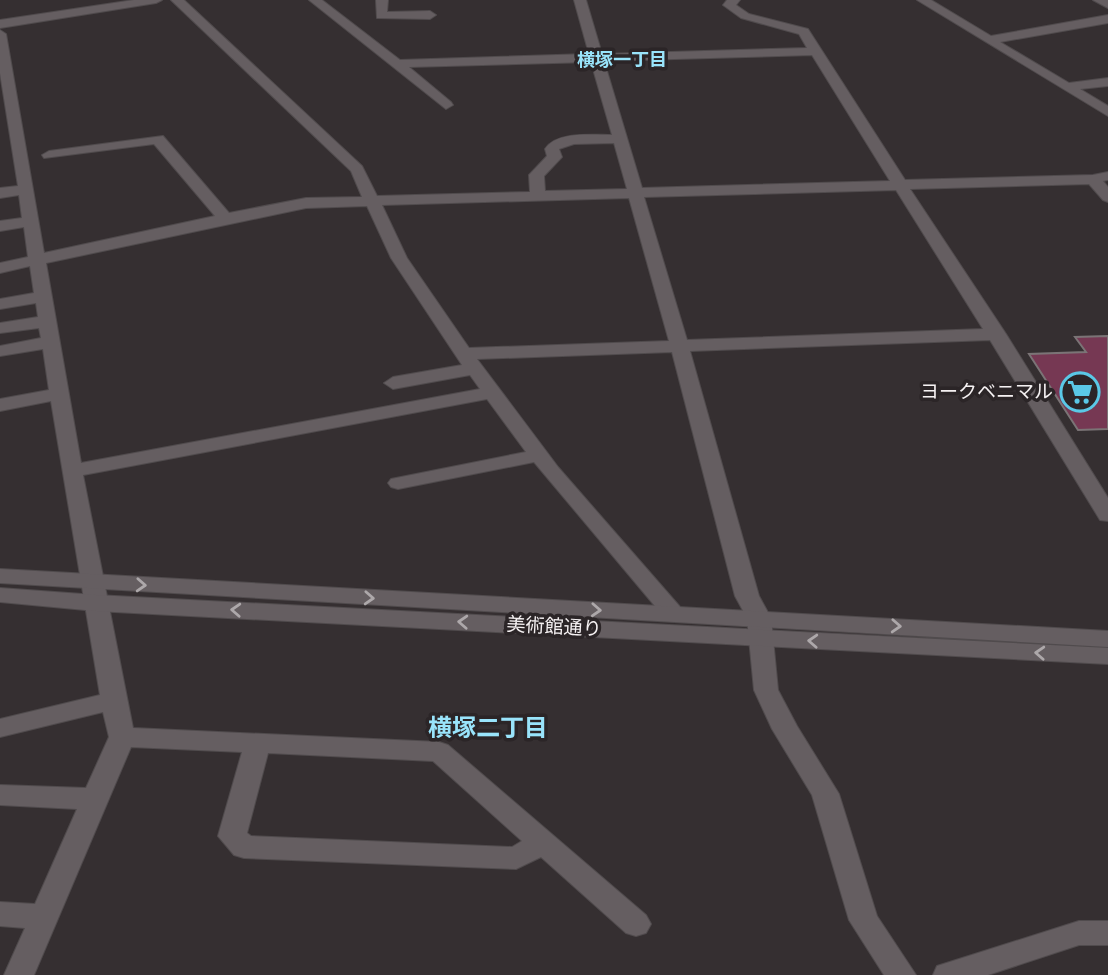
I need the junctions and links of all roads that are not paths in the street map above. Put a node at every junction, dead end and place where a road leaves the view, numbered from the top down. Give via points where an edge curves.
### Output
1 (156, 0) edge
2 (177, 0) edge
3 (314, 0) edge
4 (382, 0) edge
5 (580, 0) edge
6 (734, 0) edge
7 (924, 0) edge
8 (1099, 0) edge
9 (1108, 5) edge
10 (430, 15) dead end
11 (381, 16) junction
12 (1108, 19) edge
13 (0, 24) edge
14 (352, 30) junction
15 (0, 34) edge
16 (988, 40) junction
17 (816, 51) junction
18 (597, 58) junction
19 (397, 64) junction
20 (3, 65) edge
21 (1108, 82) edge
22 (1067, 87) junction
23 (5, 89) edge
24 (446, 105) dead end
25 (1108, 112) edge
26 (621, 139) junction
27 (49, 155) dead end
28 (1101, 178) edge
29 (898, 184) junction
30 (27, 190) junction
31 (0, 193) edge
32 (637, 194) junction
33 (538, 197) junction
34 (1108, 197) edge
35 (373, 201) junction
36 (225, 218) junction
37 (32, 221) junction
38 (0, 226) edge
39 (37, 260) junction
40 (0, 268) edge
41 (43, 297) junction
42 (0, 304) edge
43 (48, 321) junction
44 (0, 328) edge
45 (998, 334) junction
46 (51, 342) junction
47 (679, 344) junction
48 (0, 351) edge
49 (470, 361) junction
50 (393, 383) dead end
51 (492, 392) junction
52 (59, 394) junction
53 (0, 405) edge
54 (540, 455) junction
55 (72, 471) junction
56 (398, 483) dead end
57 (1108, 515) edge
58 (0, 576) edge
59 (94, 593) junction
60 (0, 594) edge
61 (673, 613) junction
62 (761, 628) junction
63 (1108, 639) edge
64 (1108, 656) edge
65 (112, 701) junction
66 (0, 728) edge
67 (122, 737) junction
68 (258, 742) junction
69 (0, 795) edge
70 (93, 799) junction
71 (543, 843) junction
72 (0, 914) edge
73 (45, 917) junction
74 (636, 924) dead end
75 (1108, 933) edge
76 (19, 975) edge
77 (901, 975) edge
78 (947, 975) edge

1 - 13 street
2 - 35 street via 356,169
3 - 14 street
4 - 11 street
5 - 18 street
6 - 17 street via 729,5 745,16 804,32
7 - 16 street
8 - 9 street
10 - 11 street
11 - 14 street via 380,21
12 - 16 street
14 - 19 street
15 - 20 street
16 - 22 street
17 - 18 street
17 - 29 street
18 - 19 street
18 - 26 street
19 - 24 street
20 - 23 street
21 - 22 street
22 - 25 street
23 - 30 street
26 - 32 street
26 - 33 street via 554,146 555,157 536,175
27 - 36 street via 158,139
28 - 29 street
28 - 34 street
29 - 32 street
29 - 45 street
30 - 31 street
30 - 37 street
32 - 33 street
32 - 47 street
33 - 35 street
35 - 36 street via 306,203
35 - 49 street via 399,258
36 - 39 street
37 - 38 street
37 - 39 street
39 - 40 street
39 - 41 street
41 - 42 street
41 - 43 street
43 - 44 street
43 - 46 street
45 - 47 street
45 - 57 street
46 - 48 street
46 - 52 street
47 - 49 street
47 - 62 street via 747,596
49 - 50 street
49 - 51 street
51 - 54 street
51 - 55 street
52 - 53 street
52 - 55 street
54 - 56 street
54 - 61 street
55 - 59 street
58 - 59 street, 美術館通り
59 - 60 street, 美術館通り
59 -> 61 street, 美術館通り
62 -> 59 street, 美術館通り
59 - 65 street
61 - 62 street, 美術館通り
62 -> 63 street, 美術館通り
64 -> 62 street, 美術館通り
62 - 77 street via 766,690 825,794 864,920
65 - 66 street
65 - 67 street
67 - 68 street
67 - 70 street
68 - 71 street via 439,752
68 - 71 street via 232,836 244,848 516,858
69 - 70 street
70 - 73 street
71 - 74 street
72 - 73 street
73 - 76 street
75 - 78 street via 1079,933

